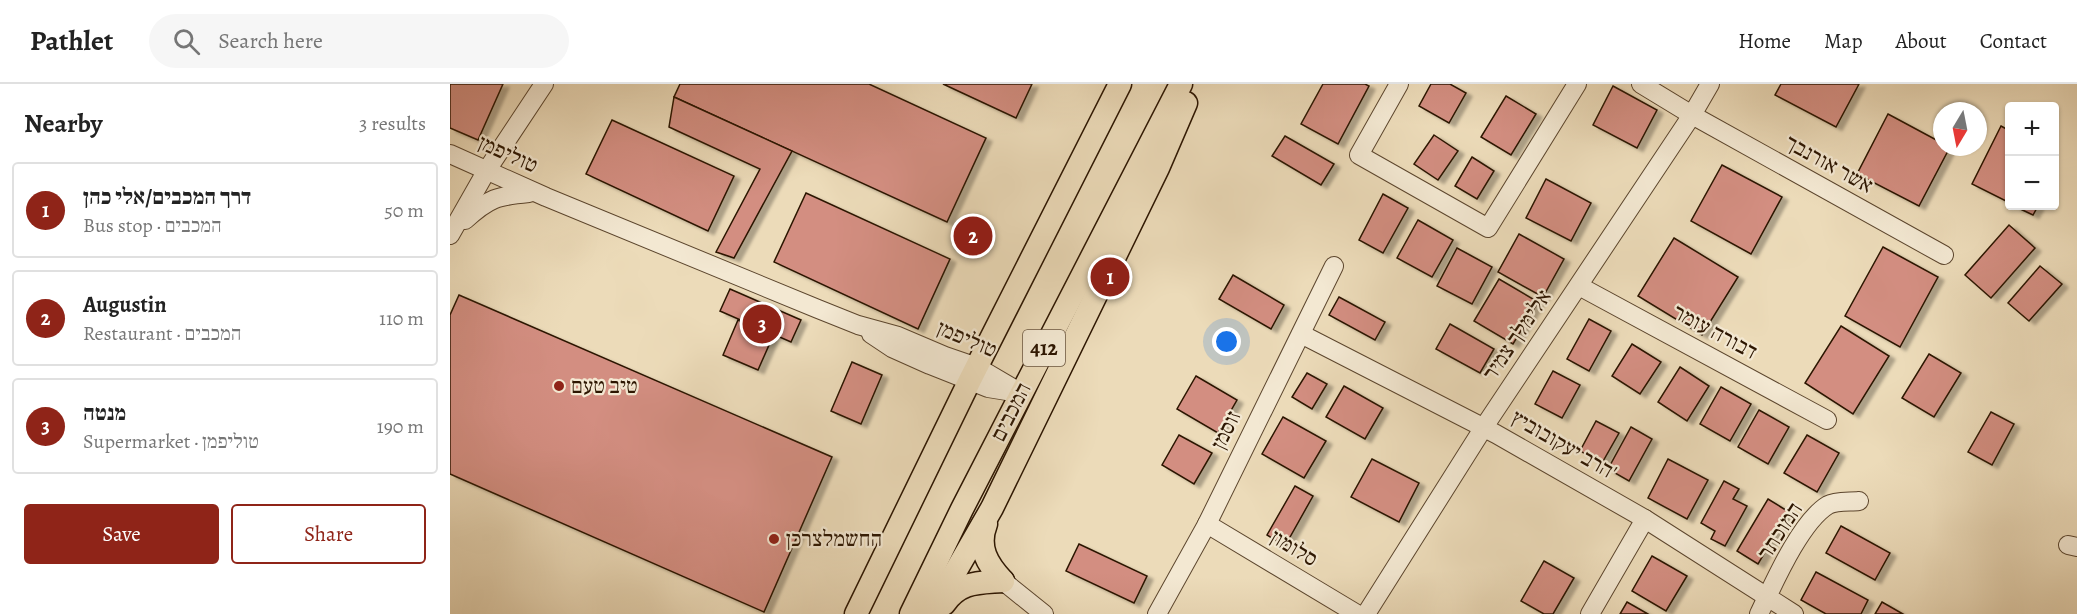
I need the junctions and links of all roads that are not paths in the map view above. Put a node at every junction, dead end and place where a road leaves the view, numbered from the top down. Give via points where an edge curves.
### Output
1 (544, 84) edge
2 (1120, 84) edge
3 (1180, 84) edge
4 (1195, 84) edge
5 (1399, 84) edge
6 (1577, 84) edge
7 (1641, 84) edge
8 (1710, 84) edge
9 (1692, 115) junction
10 (450, 154) edge
11 (450, 160) edge
12 (485, 173) junction
13 (537, 195) junction
14 (450, 234) edge
15 (1944, 255) dead end
16 (1334, 266) dead end
17 (1579, 286) junction
18 (1301, 334) junction
19 (974, 373) junction
20 (1021, 393) junction
21 (1827, 420) dead end
22 (1484, 427) junction
23 (1860, 501) dead end
24 (992, 508) junction
25 (1645, 519) junction
26 (1207, 524) junction
27 (1003, 581) junction
28 (1767, 596) junction
29 (856, 614) edge
30 (911, 614) edge
31 (931, 614) edge
32 (937, 614) edge
33 (1044, 614) edge
34 (1157, 614) edge
35 (1357, 614) edge
36 (1366, 614) edge
37 (1590, 614) edge
38 (1759, 614) edge
39 (1794, 614) edge

1 - 12 street
2 - 19 main road, 412
3 - 20 main road, המכבים / 412
4 - 24 main road, 412
5 - 6 street via 1359,155 1488,228
7 - 9 street, אשר אורנבך
8 - 9 street, אלימלך צמיר
9 - 15 street, אשר אורנבך
9 - 17 street, אלימלך צמיר
10 - 12 street, טוליפמן
11 - 12 street, טוליפמן
12 - 13 street, טוליפמן
12 - 14 street
13 - 14 street via 501,195 481,205
13 - 19 street, טוליפמן via 858,325 898,336
16 - 18 street, זוסמן
17 - 21 street, דבורה עומר
17 - 22 street, אלימלך צמיר
18 - 22 street, הרב יעקובוביץ'
18 - 26 street, זוסמן
19 - 20 street, טוליפמן
19 - 29 main road, 412
20 - 30 main road, המכבים / 412
22 - 25 street, הרב יעקובוביץ'
22 - 36 street, אלימלך צמיר
23 - 28 street, המוכתר via 1829,504 1812,518
24 - 27 main road via 982,534 983,550 991,568
24 - 31 main road, 412
25 - 28 street, הרב יעקובוביץ'
25 - 37 street
26 - 34 street, זוסמן
26 - 35 street, סלומון
27 - 32 main road via 968,583 949,597
27 - 33 street
28 - 38 street, המוכתר
28 - 39 street, הרב יעקובוביץ'

